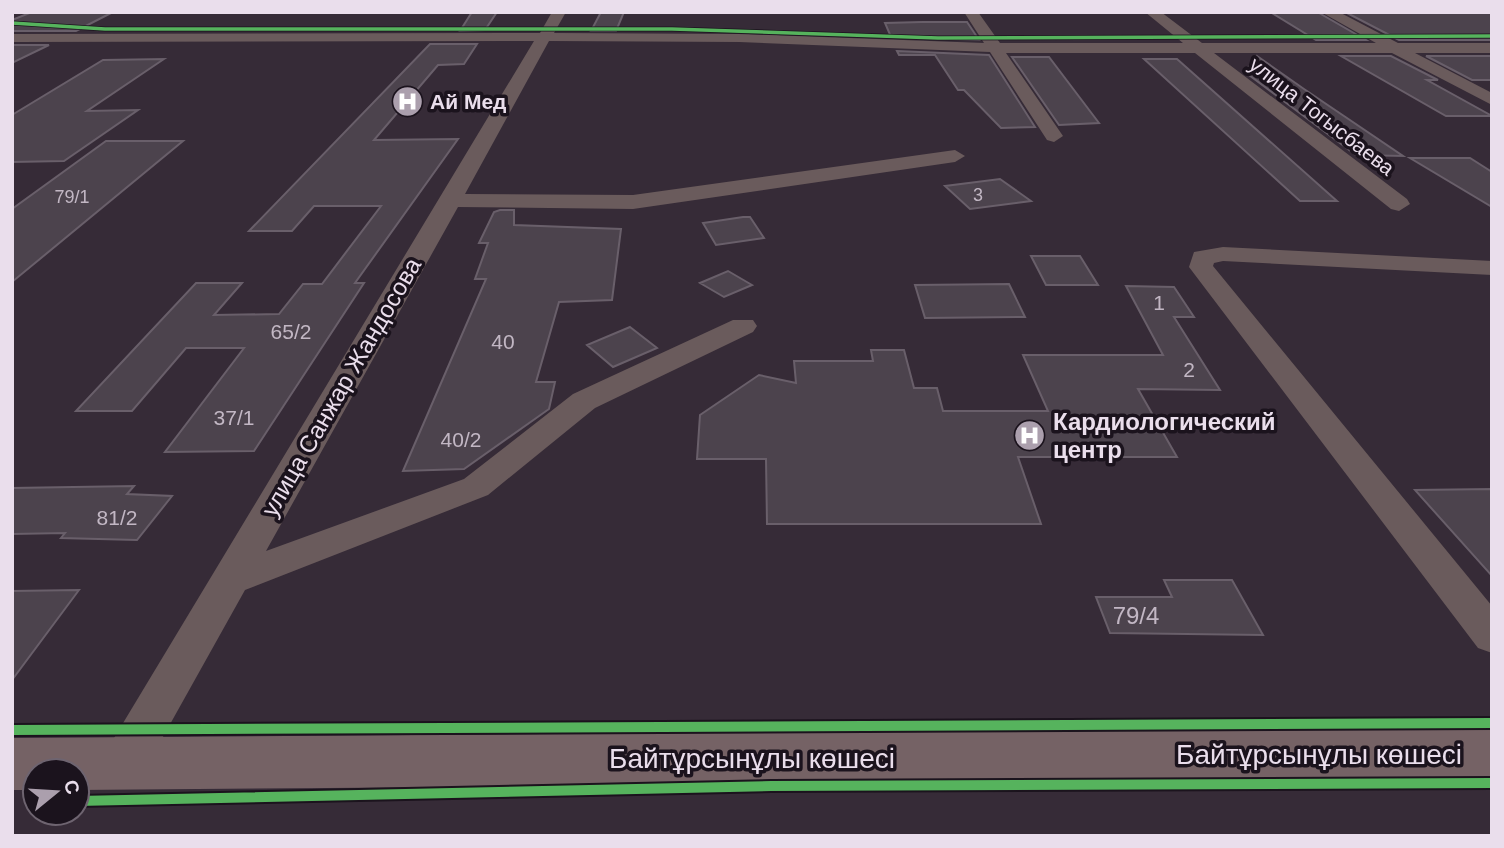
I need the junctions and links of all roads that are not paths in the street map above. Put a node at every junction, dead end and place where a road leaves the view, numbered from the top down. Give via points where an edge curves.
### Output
1 (971, 12) edge
2 (1152, 12) edge
3 (1328, 12) edge
4 (551, 25) edge
5 (12, 38) edge
6 (994, 48) junction
7 (1198, 48) junction
8 (1392, 48) junction
9 (1492, 48) edge
10 (1492, 100) edge
11 (1054, 136) dead end
12 (955, 156) dead end
13 (449, 200) junction
14 (1399, 204) dead end
15 (1492, 268) edge
16 (743, 326) dead end
17 (230, 580) junction
18 (1492, 636) edge
19 (1492, 753) edge
20 (124, 763) junction
21 (12, 764) edge

1 - 6 street
2 - 7 street, улица Тогысбаева
3 - 8 street
4 - 5 street
4 - 6 street
4 - 13 street, улица Санжар Жандосова
6 - 7 street
6 - 11 street
7 - 8 street
7 - 14 street, улица Тогысбаева
8 - 9 street
8 - 10 street
12 - 13 street via 633,202
13 - 17 street, улица Санжар Жандосова
15 - 18 street via 1223,254 1203,257 1201,267
16 - 17 street via 565,412 476,487
17 - 20 street, улица Санжар Жандосова
19 - 20 main road, Байтұрсынұлы көшесі
20 - 21 main road, Байтұрсынұлы көшесі

